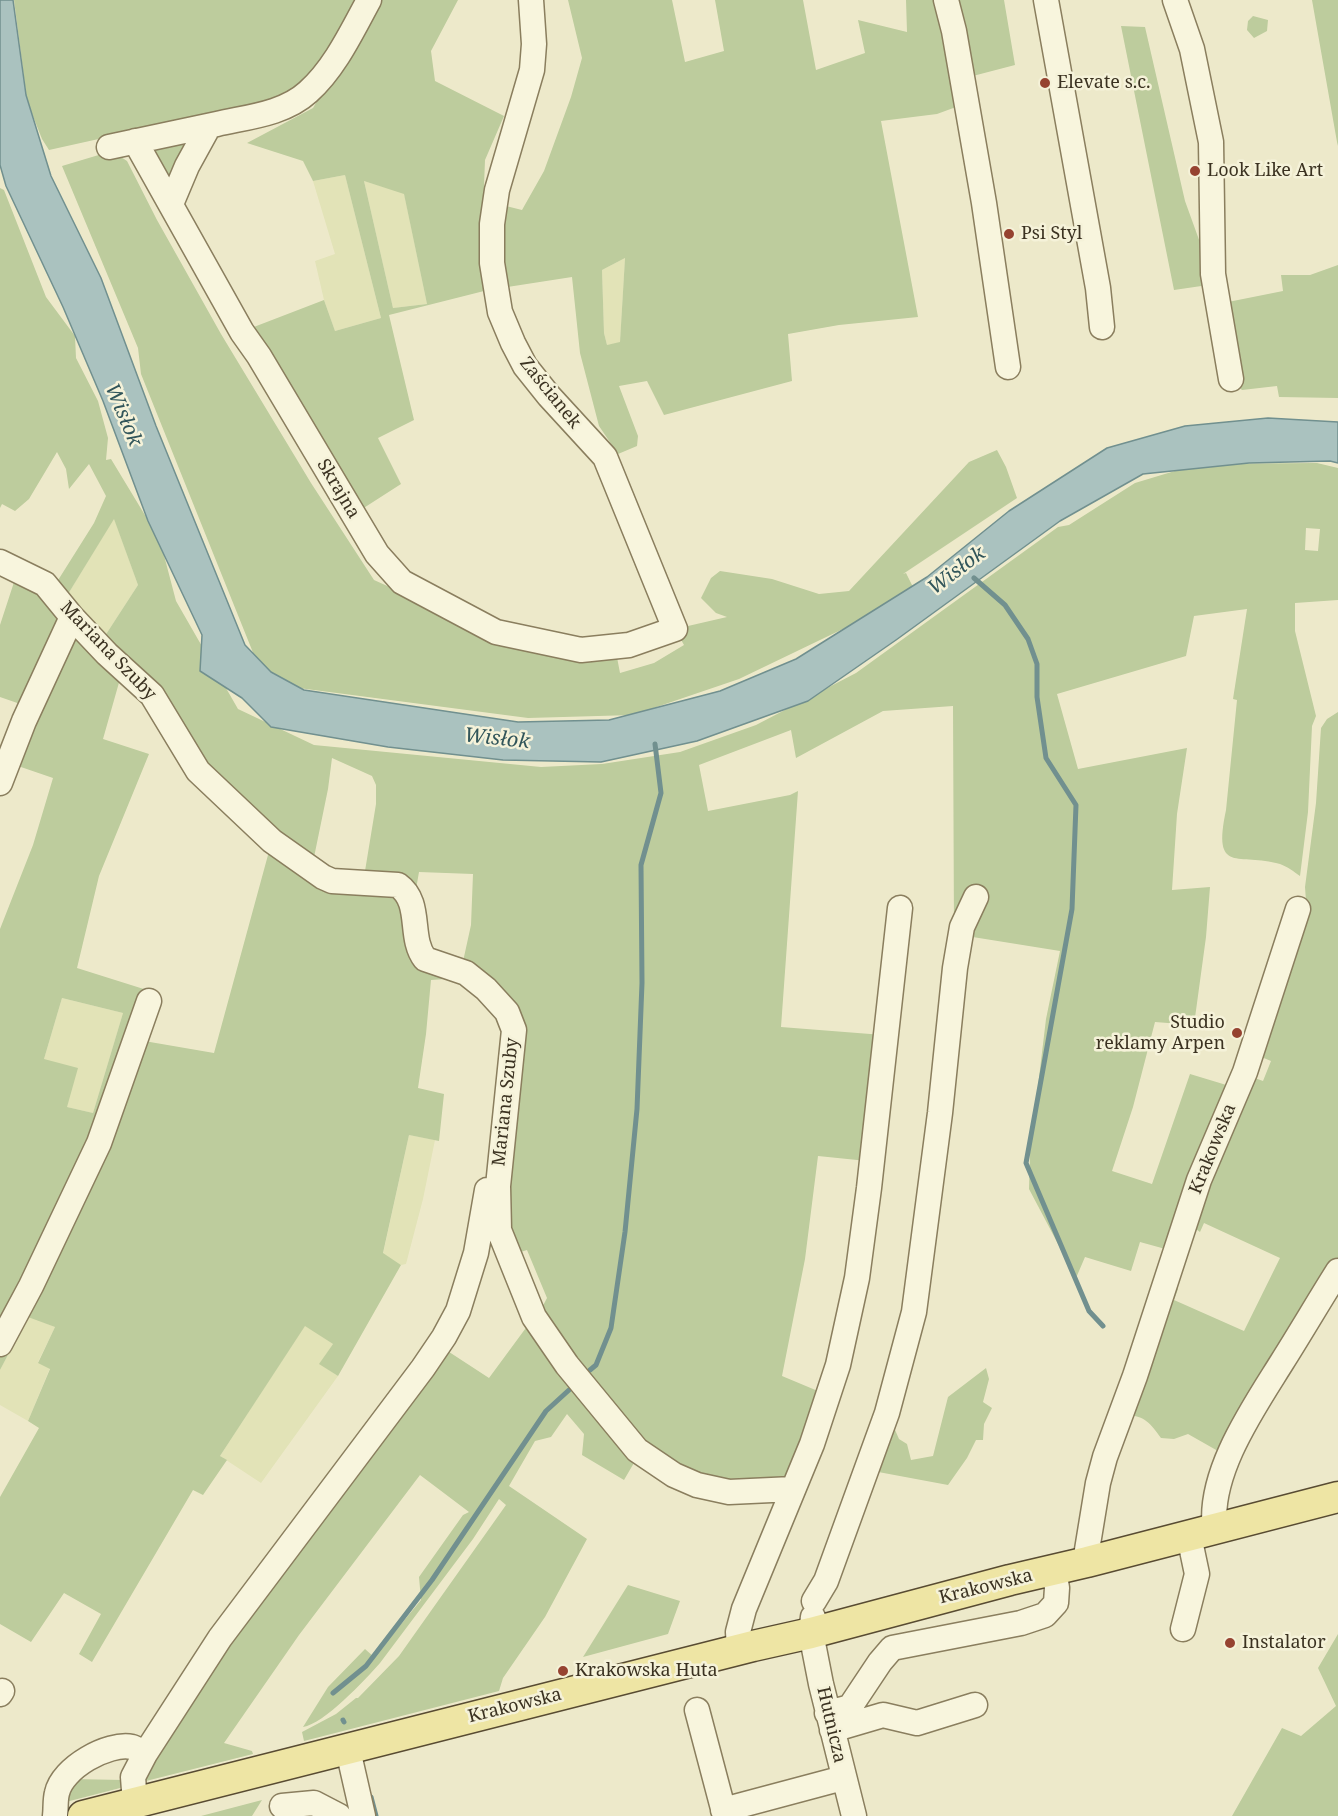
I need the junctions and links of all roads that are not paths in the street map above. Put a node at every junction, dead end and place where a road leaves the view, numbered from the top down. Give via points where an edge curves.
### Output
1 (369, 0) edge
2 (531, 0) edge
3 (946, 0) edge
4 (1046, 0) edge
5 (1175, 0) edge
6 (209, 126) junction
7 (135, 141) junction
8 (109, 147) dead end
9 (171, 204) junction
10 (1102, 327) dead end
11 (1008, 368) dead end
12 (1231, 379) dead end
13 (0, 562) edge
14 (72, 617) junction
15 (675, 629) joint
16 (0, 783) edge
17 (976, 897) dead end
18 (900, 908) dead end
19 (1298, 909) dead end
20 (149, 1001) dead end
21 (500, 1074) dead end
22 (926, 1129) dead end
23 (1338, 1271) edge
24 (0, 1344) edge
25 (793, 1489) junction
26 (1338, 1497) edge
27 (1202, 1533) junction
28 (1087, 1562) junction
29 (1054, 1570) junction
30 (814, 1601) junction
31 (1183, 1629) dead end
32 (811, 1633) junction
33 (739, 1649) junction
34 (975, 1705) dead end
35 (697, 1710) dead end
36 (830, 1722) junction
37 (348, 1750) junction
38 (144, 1754) junction
39 (843, 1778) junction
40 (135, 1803) junction
41 (282, 1806) dead end
42 (724, 1813) edge
43 (55, 1816) edge
44 (83, 1816) edge
45 (339, 1816) edge
46 (363, 1816) edge
47 (854, 1816) edge

1 - 6 street via 338,54 302,97 277,109
2 - 15 street, Zaścianek via 532,70 497,190 492,224 492,263 500,312 525,366 605,457
3 - 11 street via 984,202
4 - 10 street
5 - 12 street via 1192,50 1211,142 1213,274
6 - 7 street
6 - 9 street
7 - 8 street
7 - 9 street, Skrajna
9 - 15 street, Skrajna via 242,332 377,554 402,582 496,632 581,650 629,645
13 - 14 street, Mariana Szuby via 45,584
14 - 16 street
14 - 25 street, Mariana Szuby via 152,695 198,771 272,841 332,881 398,885 405,890 415,911 419,946 425,959 466,973 507,1012 514,1030 500,1154 499,1230 534,1317 567,1365 637,1450 697,1485 729,1492
17 - 30 street via 962,927 955,968 914,1312 887,1413 825,1581
18 - 25 street via 857,1278 838,1365
19 - 28 street, Krakowska via 1245,1072 1199,1180 1106,1457 1098,1483
20 - 24 street via 99,1143
21 - 38 street via 476,1253 458,1311 423,1368 220,1638
22 - 30 street, Hutnicza via 904,1309 866,1443 814,1584
23 - 27 street via 1241,1427 1218,1485 1213,1517
25 - 33 street via 744,1609 738,1632
26 - 27 main road, Krakowska
27 - 28 main road, Krakowska
27 - 31 street via 1197,1574
28 - 29 main road, Krakowska
29 - 32 main road, Krakowska
29 - 36 street via 1056,1603 1045,1615 892,1648 850,1707
30 - 32 street, Hutnicza
32 - 33 main road, Krakowska
32 - 36 street, Hutnicza
33 - 37 main road, Krakowska
34 - 36 street via 917,1723 883,1715
35 - 42 street
36 - 39 street, Hutnicza
37 - 40 main road, Krakowska
37 - 46 street
38 - 40 street via 133,1778
38 - 43 street via 133,1747 95,1753 67,1775 57,1791
39 - 42 street
39 - 47 street, Hutnicza
40 - 44 main road, Krakowska
41 - 45 street via 314,1803

